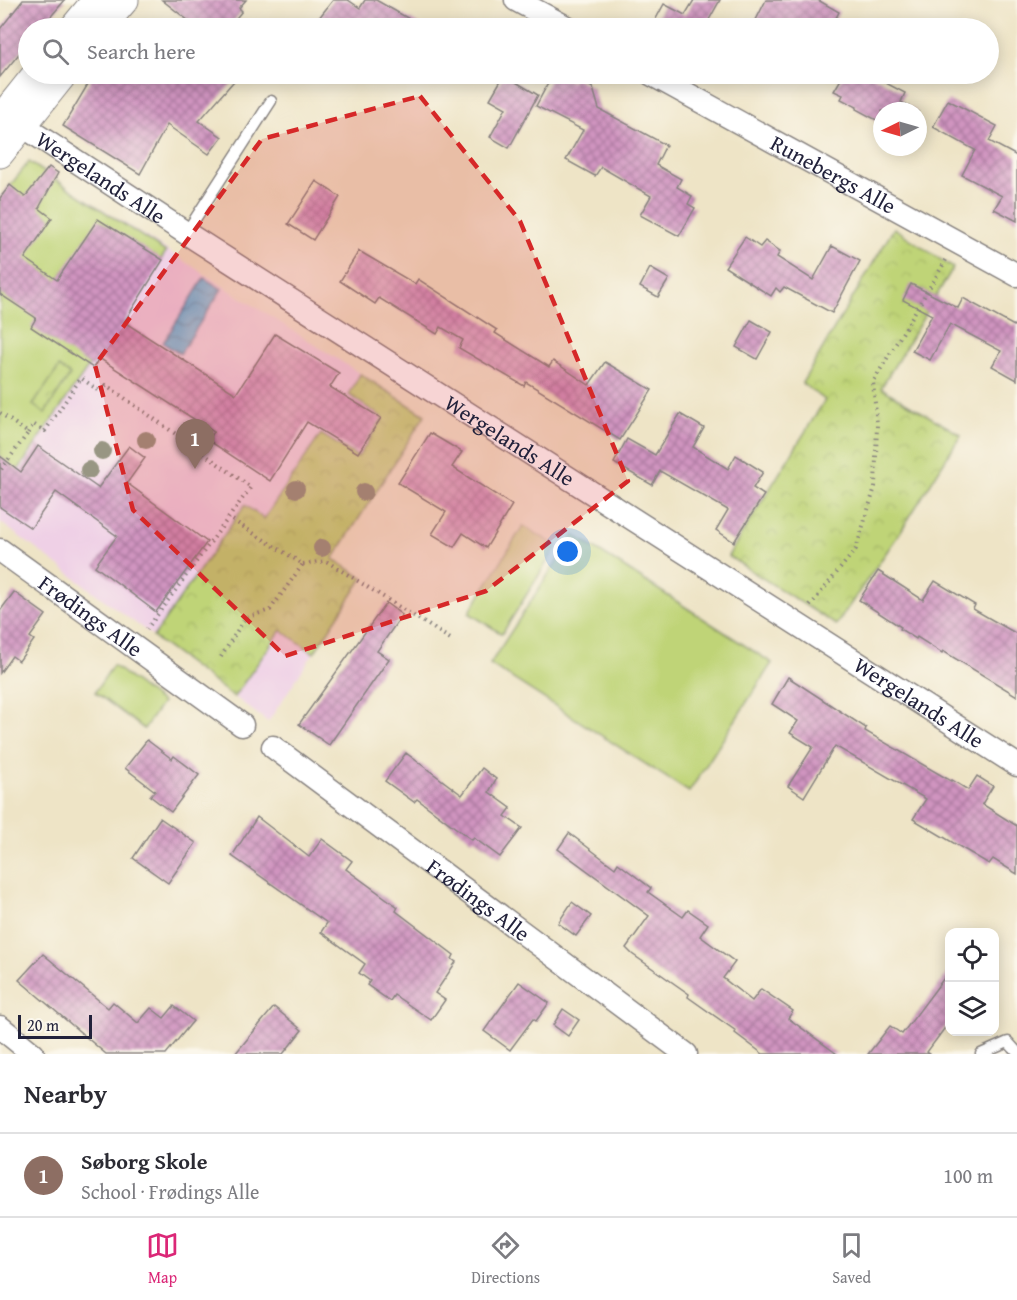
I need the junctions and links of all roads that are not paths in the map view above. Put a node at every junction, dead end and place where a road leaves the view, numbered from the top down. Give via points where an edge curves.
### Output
1 (96, 0) edge
2 (124, 0) edge
3 (516, 0) edge
4 (81, 18) edge
5 (109, 18) edge
6 (549, 18) edge
7 (29, 84) edge
8 (51, 84) edge
9 (669, 84) edge
10 (271, 101) dead end
11 (5, 119) edge
12 (0, 154) edge
13 (186, 233) junction
14 (1017, 274) edge
15 (0, 550) edge
16 (242, 725) dead end
17 (273, 747) dead end
18 (1017, 765) edge
19 (0, 1027) edge
20 (1017, 1052) edge
21 (33, 1054) edge
22 (686, 1054) edge
23 (981, 1054) edge

1 - 4 street
2 - 5 street
3 - 6 street
7 - 11 street
8 - 11 street
9 - 14 street, Runebergs Alle
10 - 13 lane
11 - 12 street
11 - 13 street, Wergelands Alle
13 - 18 street, Wergelands Alle
15 - 16 street, Frødings Alle
17 - 22 street, Frødings Alle
19 - 21 street
20 - 23 lane via 1008,1042

